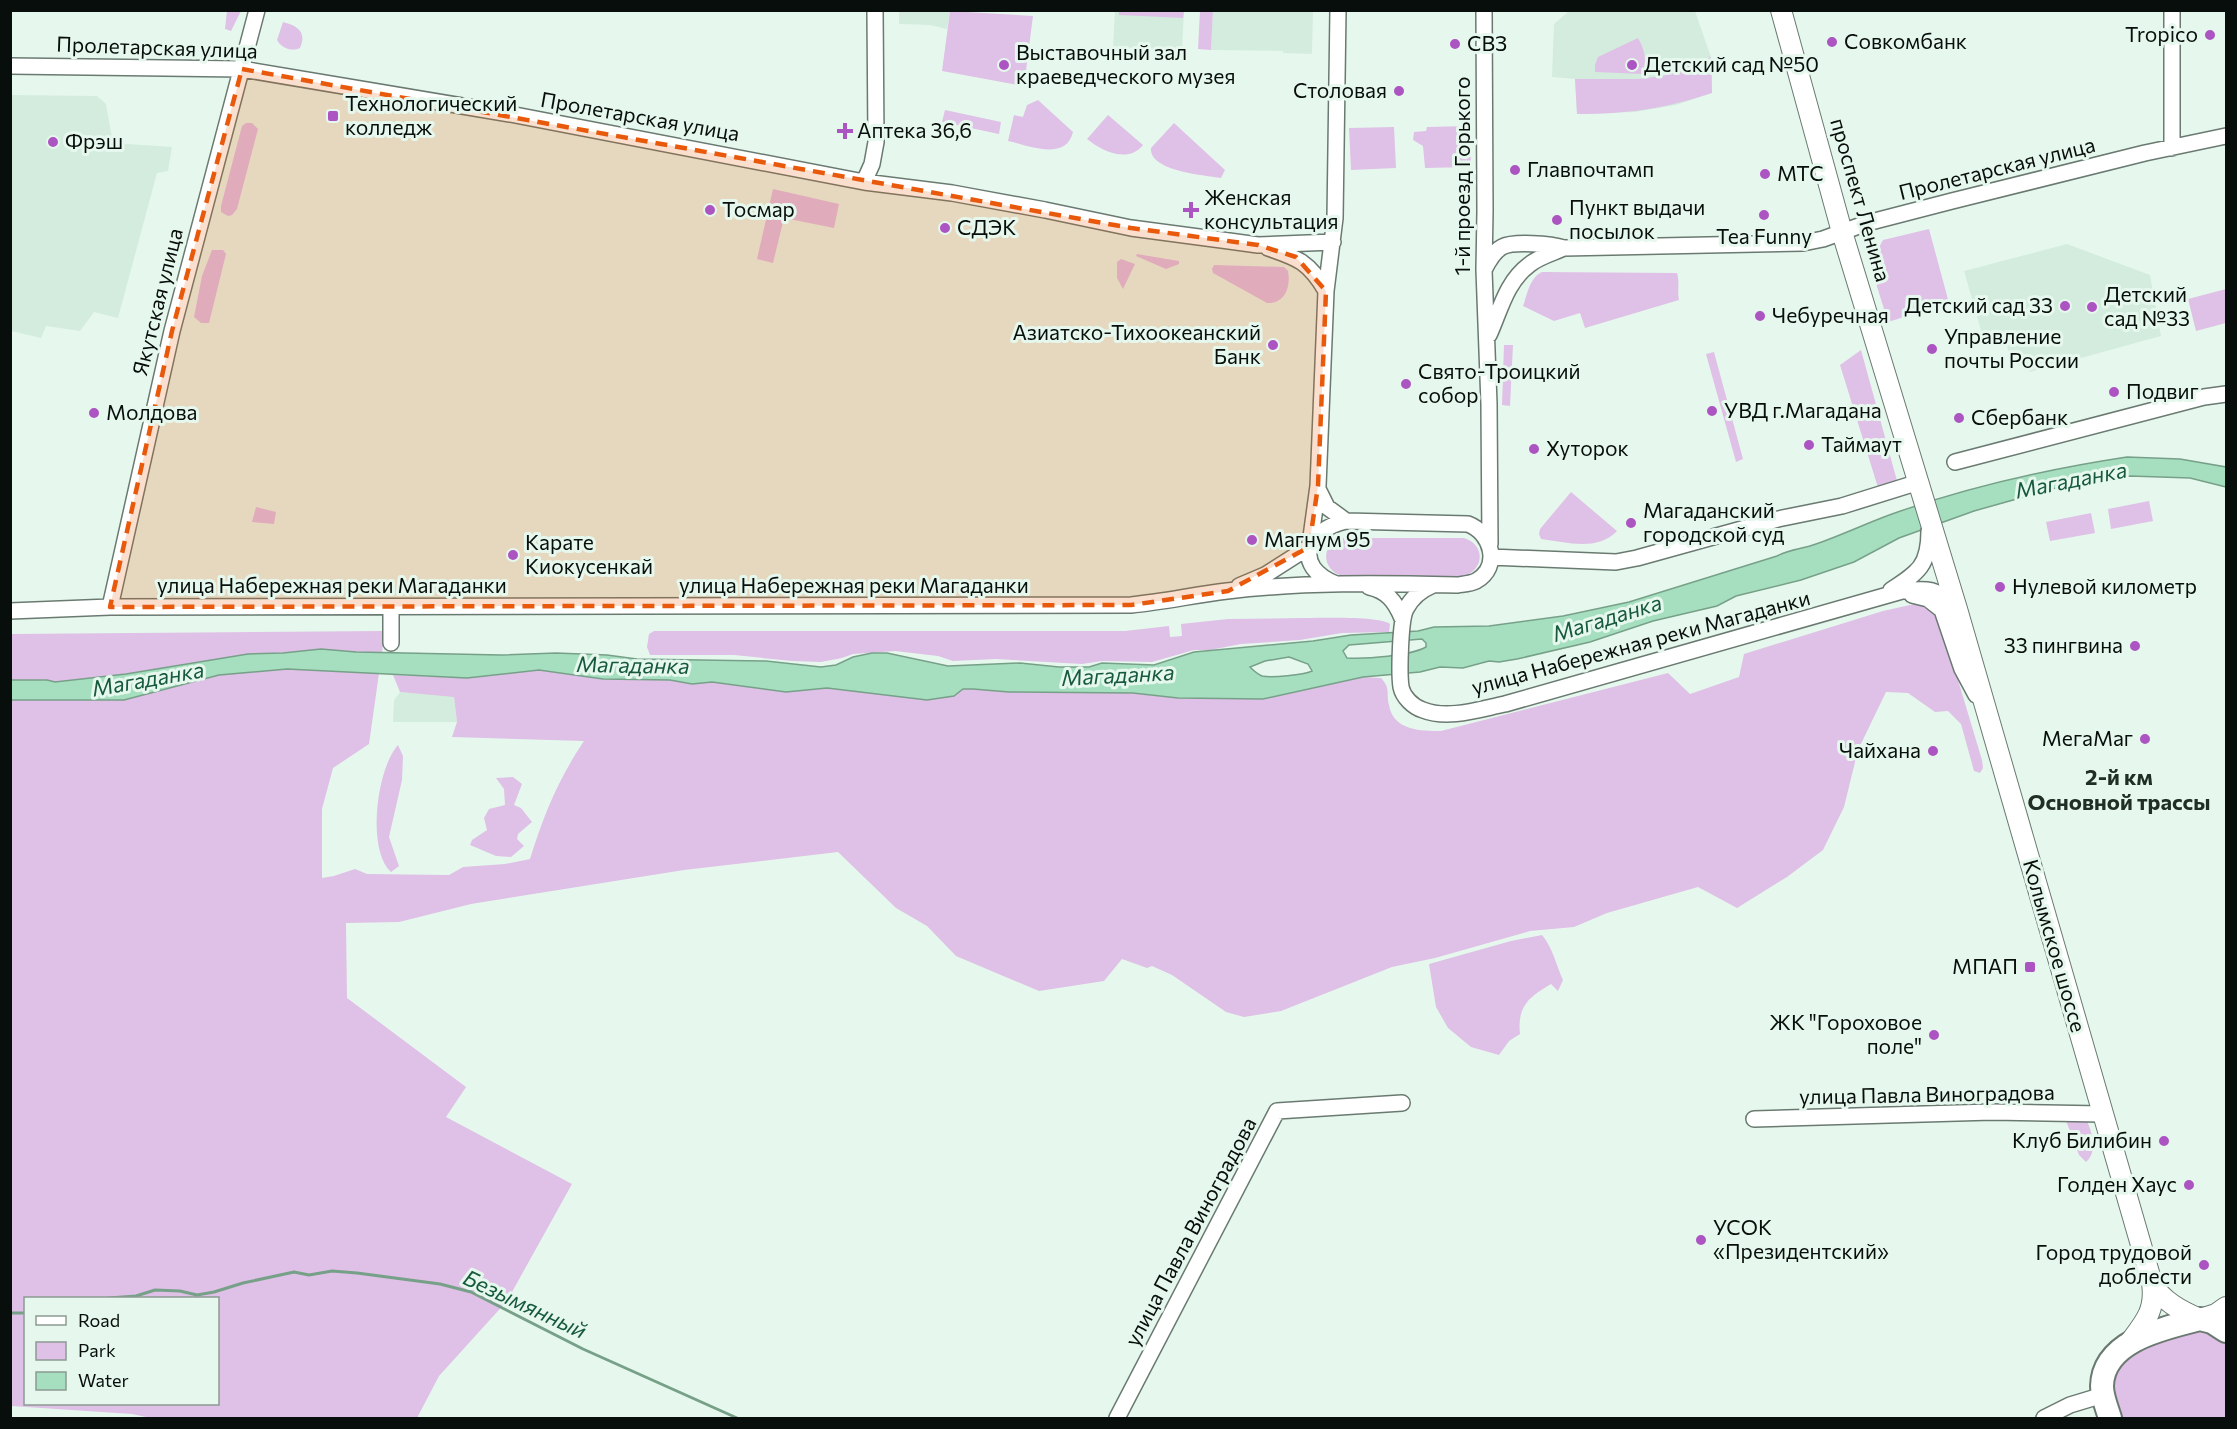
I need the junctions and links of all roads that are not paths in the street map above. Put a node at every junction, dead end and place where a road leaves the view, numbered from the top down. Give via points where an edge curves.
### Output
1 (257, 10) edge
2 (875, 10) edge
3 (1338, 10) edge
4 (1484, 10) edge
5 (1781, 10) edge
6 (2172, 10) edge
7 (10, 66) edge
8 (242, 69) junction
9 (2226, 136) edge
10 (2172, 148) junction
11 (864, 182) junction
12 (1485, 227) junction
13 (1842, 232) junction
14 (1333, 242) junction
15 (1258, 245) junction
16 (1509, 245) junction
17 (1564, 248) junction
18 (1484, 270) junction
19 (1326, 291) junction
20 (1486, 341) junction
21 (2226, 394) edge
22 (1955, 462) dead end
23 (1920, 485) junction
24 (1318, 486) junction
25 (1488, 495) junction
26 (1346, 521) junction
27 (1456, 523) junction
28 (1309, 547) junction
29 (1933, 547) junction
30 (1490, 552) junction
31 (1354, 583) junction
32 (1336, 584) junction
33 (1436, 584) junction
34 (1228, 591) junction
35 (1876, 599) junction
36 (110, 607) junction
37 (391, 607) junction
38 (1957, 609) junction
39 (10, 611) edge
40 (1402, 618) junction
41 (391, 643) dead end
42 (1988, 717) junction
43 (1402, 1103) dead end
44 (2102, 1114) junction
45 (1754, 1119) dead end
46 (2152, 1283) junction
47 (2226, 1307) edge
48 (2200, 1319) junction
49 (2226, 1330) edge
50 (2130, 1342) junction
51 (2103, 1395) junction
52 (1117, 1419) edge
53 (2044, 1419) edge
54 (2110, 1419) edge

1 - 8 street, Якутская улица
2 - 11 street via 876,142
3 - 14 street
4 - 12 street, 1-й проезд Горького
5 - 13 main road, проспект Ленина
6 - 10 street
7 - 8 street, Пролетарская улица
8 - 11 street, Пролетарская улица via 510,114
8 - 36 street, Якутская улица via 172,331
9 - 10 street, Пролетарская улица
10 - 13 street, Пролетарская улица
11 - 15 street, Пролетарская улица via 906,186 1131,228
12 - 16 street via 1492,239
12 - 18 street, 1-й проезд Горького
13 - 17 street, Пролетарская улица via 1803,243 1778,245
13 - 23 main road, проспект Ленина
14 - 15 street, Пролетарская улица
14 - 19 street
15 - 19 street, Пролетарская улица via 1296,257 1310,268
16 - 17 street, Пролетарская улица
16 - 18 street via 1497,250
17 - 20 street, Пролетарская улица via 1533,262 1518,275
18 - 20 street, 1-й проезд Горького
19 - 24 street
20 - 25 street, Пролетарская улица
21 - 22 street
23 - 29 main road, проспект Ленина
23 - 30 street via 1616,562
24 - 26 street via 1327,507
24 - 28 street
25 - 27 street via 1474,515
25 - 30 street, Пролетарская улица
26 - 27 street
26 - 28 street, улица Набережная реки Магаданки via 1321,531
27 - 30 street via 1482,531
28 - 32 street via 1313,568
28 - 34 street, улица Набережная реки Магаданки via 1265,575
29 - 35 street via 1908,579
29 - 38 main road, проспект Ленина
30 - 33 street, улица Набережная реки Магаданки via 1485,573 1478,580
31 - 32 street, улица Набережная реки Магаданки
31 - 33 street, улица Набережная реки Магаданки
31 - 40 street via 1385,593
32 - 34 street, улица Набережная реки Магаданки
33 - 40 street via 1420,591
34 - 37 street, улица Набережная реки Магаданки via 1171,602 1087,606
35 - 38 street via 1928,589 1942,594
35 - 40 street, улица Набережная реки Магаданки via 1505,704 1446,713 1422,710 1408,699 1401,686
35 - 42 street via 1914,595 1938,606 1962,669
36 - 37 street, улица Набережная реки Магаданки
36 - 39 street, улица Набережная реки Магаданки
37 - 41 street
38 - 42 main road, Колымское шоссе
42 - 44 main road, Колымское шоссе
43 - 52 street, улица Павла Виноградова via 1277,1111
44 - 45 street, улица Павла Виноградова via 1992,1112
44 - 46 main road, Колымское шоссе
46 - 48 main road, Колымское шоссе via 2172,1305
46 - 50 main road, Колымское шоссе via 2148,1318
47 - 48 main road
48 - 49 highway, Колымское шоссе
48 - 50 highway, Колымское шоссе
50 - 51 highway, Колымское шоссе via 2106,1371
51 - 53 street via 2070,1405
51 - 54 highway, Колымское шоссе

